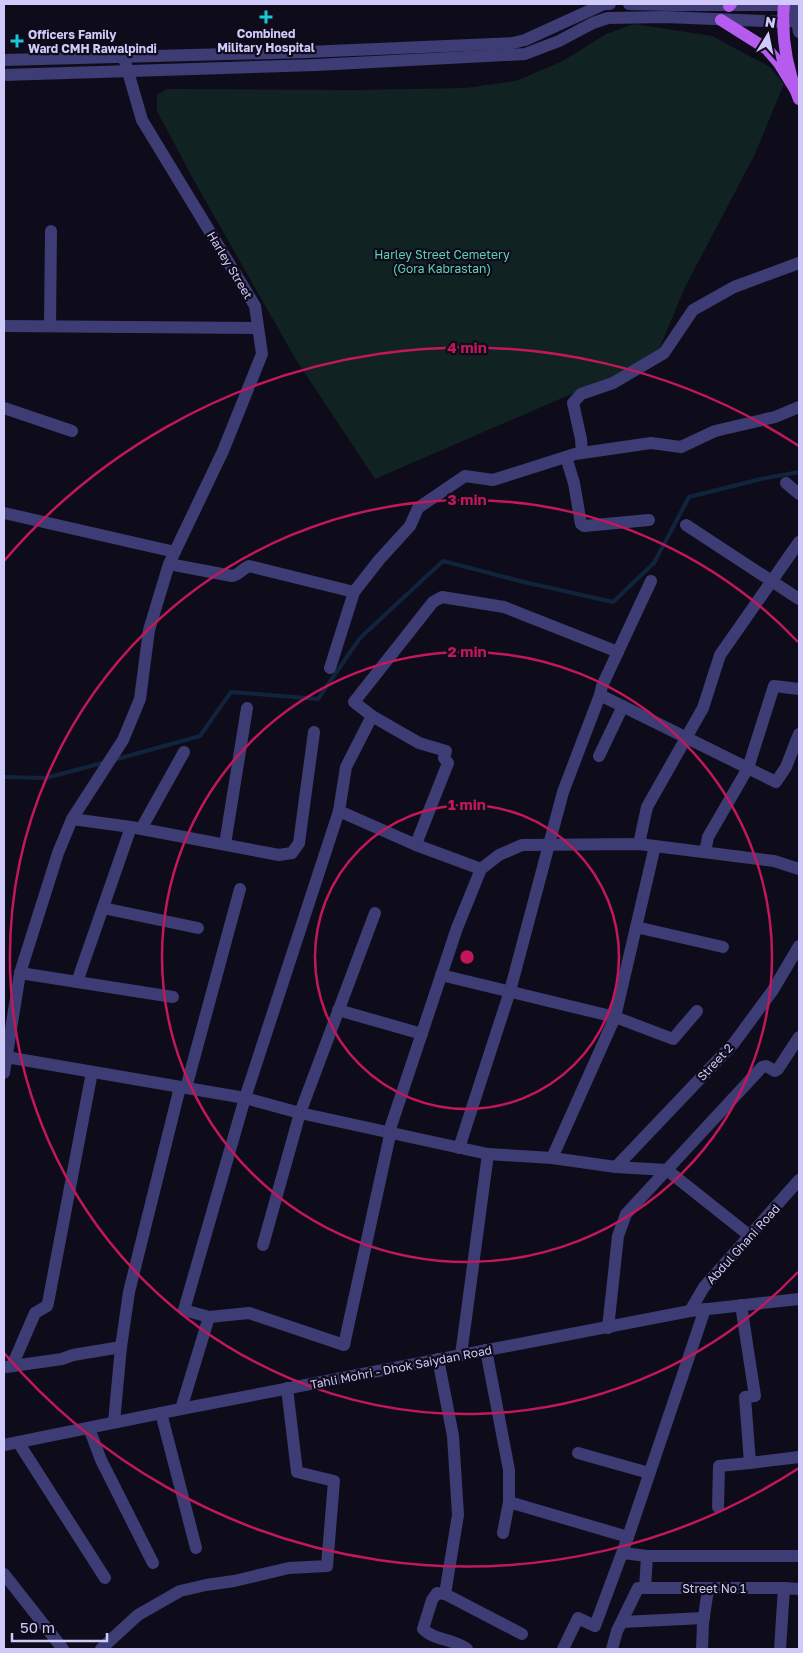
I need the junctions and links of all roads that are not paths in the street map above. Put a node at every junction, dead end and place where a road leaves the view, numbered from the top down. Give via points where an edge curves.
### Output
1 (610, 4) edge
2 (629, 4) edge
3 (784, 4) edge
4 (730, 5) edge
5 (797, 9) edge
6 (720, 20) junction
7 (783, 22) junction
8 (799, 32) edge
9 (124, 58) junction
10 (4, 60) edge
11 (128, 72) junction
12 (4, 75) edge
13 (797, 94) edge
14 (52, 231) dead end
15 (799, 263) edge
16 (4, 326) edge
17 (50, 326) junction
18 (257, 328) junction
19 (799, 407) edge
20 (4, 408) edge
21 (72, 431) dead end
22 (582, 453) junction
23 (566, 457) junction
24 (786, 482) dead end
25 (799, 494) edge
26 (4, 512) edge
27 (649, 520) dead end
28 (686, 525) dead end
29 (799, 542) edge
30 (172, 558) junction
31 (651, 581) dead end
32 (771, 581) junction
33 (354, 592) junction
34 (799, 599) edge
35 (618, 652) junction
36 (330, 668) dead end
37 (799, 690) edge
38 (600, 695) junction
39 (623, 706) junction
40 (247, 708) dead end
41 (372, 716) junction
42 (314, 732) dead end
43 (799, 734) edge
44 (686, 737) junction
45 (184, 752) dead end
46 (600, 756) dead end
47 (748, 768) junction
48 (339, 812) junction
49 (72, 819) junction
50 (136, 828) junction
51 (225, 844) junction
52 (416, 844) junction
53 (639, 844) junction
54 (549, 845) junction
55 (655, 846) junction
56 (705, 852) junction
57 (481, 869) junction
58 (799, 869) edge
59 (240, 889) dead end
60 (103, 908) junction
61 (374, 913) dead end
62 (636, 927) junction
63 (198, 928) dead end
64 (724, 947) dead end
65 (798, 950) edge
66 (20, 973) junction
67 (441, 975) junction
68 (77, 982) junction
69 (510, 991) junction
70 (173, 997) dead end
71 (338, 1010) junction
72 (697, 1011) dead end
73 (615, 1017) junction
74 (422, 1034) junction
75 (799, 1037) edge
76 (6, 1057) junction
77 (92, 1072) junction
78 (4, 1073) edge
79 (183, 1088) junction
80 (246, 1098) junction
81 (300, 1113) junction
82 (389, 1132) junction
83 (459, 1148) junction
84 (488, 1154) junction
85 (552, 1158) junction
86 (616, 1167) junction
87 (667, 1170) junction
88 (799, 1180) edge
89 (750, 1236) junction
90 (263, 1245) dead end
91 (799, 1298) edge
92 (741, 1305) junction
93 (705, 1309) junction
94 (690, 1311) junction
95 (208, 1317) junction
96 (608, 1328) junction
97 (121, 1347) junction
98 (486, 1350) junction
99 (460, 1355) junction
100 (438, 1359) junction
101 (8, 1367) edge
102 (287, 1388) junction
103 (181, 1409) junction
104 (161, 1413) junction
105 (114, 1422) junction
106 (89, 1428) junction
107 (18, 1442) junction
108 (4, 1445) edge
109 (578, 1453) dead end
110 (799, 1457) edge
111 (750, 1463) junction
112 (649, 1474) junction
113 (508, 1502) junction
114 (718, 1507) dead end
115 (503, 1533) dead end
116 (628, 1537) junction
117 (196, 1548) dead end
118 (623, 1553) junction
119 (647, 1556) junction
120 (799, 1556) edge
121 (153, 1563) dead end
122 (4, 1574) edge
123 (105, 1578) dead end
124 (645, 1588) junction
125 (784, 1588) junction
126 (708, 1589) junction
127 (799, 1589) edge
128 (445, 1594) junction
129 (704, 1618) junction
130 (622, 1622) junction
131 (522, 1634) dead end
132 (63, 1649) edge
133 (101, 1649) edge
134 (467, 1649) edge
135 (563, 1649) edge
136 (612, 1649) edge
137 (702, 1649) edge
138 (780, 1649) edge

1 - 9 street via 513,43
2 - 4 street
3 - 4 street
3 - 5 street
3 - 7 main road
5 - 7 street via 792,21
5 - 8 street
6 - 7 street
6 - 11 street via 608,18 525,54
6 - 13 main road via 767,49
7 - 13 main road via 786,51
9 - 10 street
9 - 11 street, Harley Street
11 - 12 street
11 - 18 street, Harley Street via 142,120 255,306
14 - 17 street
15 - 22 street via 734,287 693,310 664,354 613,383 581,394 573,403
16 - 17 street
17 - 18 street
18 - 30 street, Harley Street via 262,354 223,451
19 - 22 street via 775,417 715,431 682,447 651,443
20 - 21 street
22 - 23 street
23 - 27 street via 581,524
23 - 33 street via 493,480 465,476 418,508 410,526
24 - 25 street
26 - 30 street
28 - 32 street
29 - 32 street
30 - 33 street via 232,576 249,566
30 - 49 street, Harley Street via 149,630 140,698 123,740
31 - 35 street
32 - 34 street
32 - 44 street via 720,655 703,708
33 - 36 street
35 - 38 street
35 - 41 street via 504,607 442,597 432,602 354,702
37 - 47 street via 774,686
38 - 39 street
38 - 54 street via 563,792
39 - 44 street
39 - 46 street
40 - 51 street
41 - 48 street via 346,767
41 - 52 street via 419,743 446,751 444,758 448,764
42 - 51 street via 299,843 292,853 279,855
43 - 47 street via 786,767 776,782
44 - 47 street
44 - 53 street via 647,808
45 - 50 street
47 - 56 street via 708,837
48 - 52 street
48 - 80 street
49 - 50 street
49 - 66 street, Harley Street
50 - 51 street
50 - 60 street
52 - 57 street
53 - 54 street
53 - 55 street
54 - 57 street via 522,845 499,855
54 - 69 street
55 - 56 street
55 - 62 street
56 - 58 street via 774,861
57 - 67 street
59 - 79 street
60 - 63 street
60 - 68 street
61 - 71 street
62 - 64 street
62 - 73 street
65 - 86 street, Street 2 via 734,1043
66 - 68 street
66 - 76 street, Harley Street
67 - 69 street
67 - 74 street
68 - 70 street
69 - 73 street
69 - 83 street
71 - 74 street
71 - 81 street
72 - 73 street via 673,1039
73 - 85 street
74 - 82 street
75 - 87 street via 778,1069 762,1067
76 - 77 street
76 - 78 street, Harley Street
77 - 79 street
77 - 101 street via 48,1303 34,1313
79 - 80 street
79 - 97 street via 129,1292
80 - 81 street
80 - 95 street via 184,1310
81 - 82 street
81 - 90 street
82 - 83 street
82 - 95 street via 344,1345 249,1313
83 - 84 street
84 - 85 street
84 - 99 street
85 - 86 street
86 - 87 street
87 - 89 street
87 - 96 street via 626,1214 618,1236
88 - 89 street, Abdul Ghani Road
89 - 94 street, Abdul Ghani Road via 704,1288
91 - 92 street, Tahli Mohri - Dhok Saiydan Road
92 - 93 street, Tahli Mohri - Dhok Saiydan Road
92 - 111 street via 754,1396 745,1397
93 - 94 street, Tahli Mohri - Dhok Saiydan Road
93 - 112 street
94 - 96 street, Tahli Mohri - Dhok Saiydan Road
95 - 103 street
96 - 98 street, Tahli Mohri - Dhok Saiydan Road
97 - 101 street
97 - 105 street
98 - 99 street, Tahli Mohri - Dhok Saiydan Road
98 - 113 street via 510,1470
99 - 100 street, Tahli Mohri - Dhok Saiydan Road
100 - 102 street, Tahli Mohri - Dhok Saiydan Road
100 - 128 street via 453,1436 458,1507
102 - 103 street, Tahli Mohri - Dhok Saiydan Road
102 - 133 street via 297,1472 334,1481 327,1566 289,1568 180,1592 138,1615
103 - 104 street, Tahli Mohri - Dhok Saiydan Road
104 - 105 street, Tahli Mohri - Dhok Saiydan Road
104 - 117 street
105 - 106 street, Tahli Mohri - Dhok Saiydan Road
106 - 107 street, Tahli Mohri - Dhok Saiydan Road
106 - 121 street
107 - 108 street, Tahli Mohri - Dhok Saiydan Road
107 - 123 street
109 - 112 street
110 - 111 street
111 - 114 street via 719,1466
112 - 116 street
113 - 115 street
113 - 116 street
116 - 118 street
118 - 119 street
118 - 135 street via 595,1626 578,1618
119 - 120 street
119 - 124 street
122 - 132 street
124 - 126 street, Street No 1
124 - 130 street via 638,1588
125 - 126 street, Street No 1
125 - 127 street, Street No 1
125 - 138 street
126 - 129 street
128 - 131 street
128 - 134 street via 437,1593 432,1600 423,1629 430,1635
129 - 130 street
129 - 137 street
130 - 136 street

